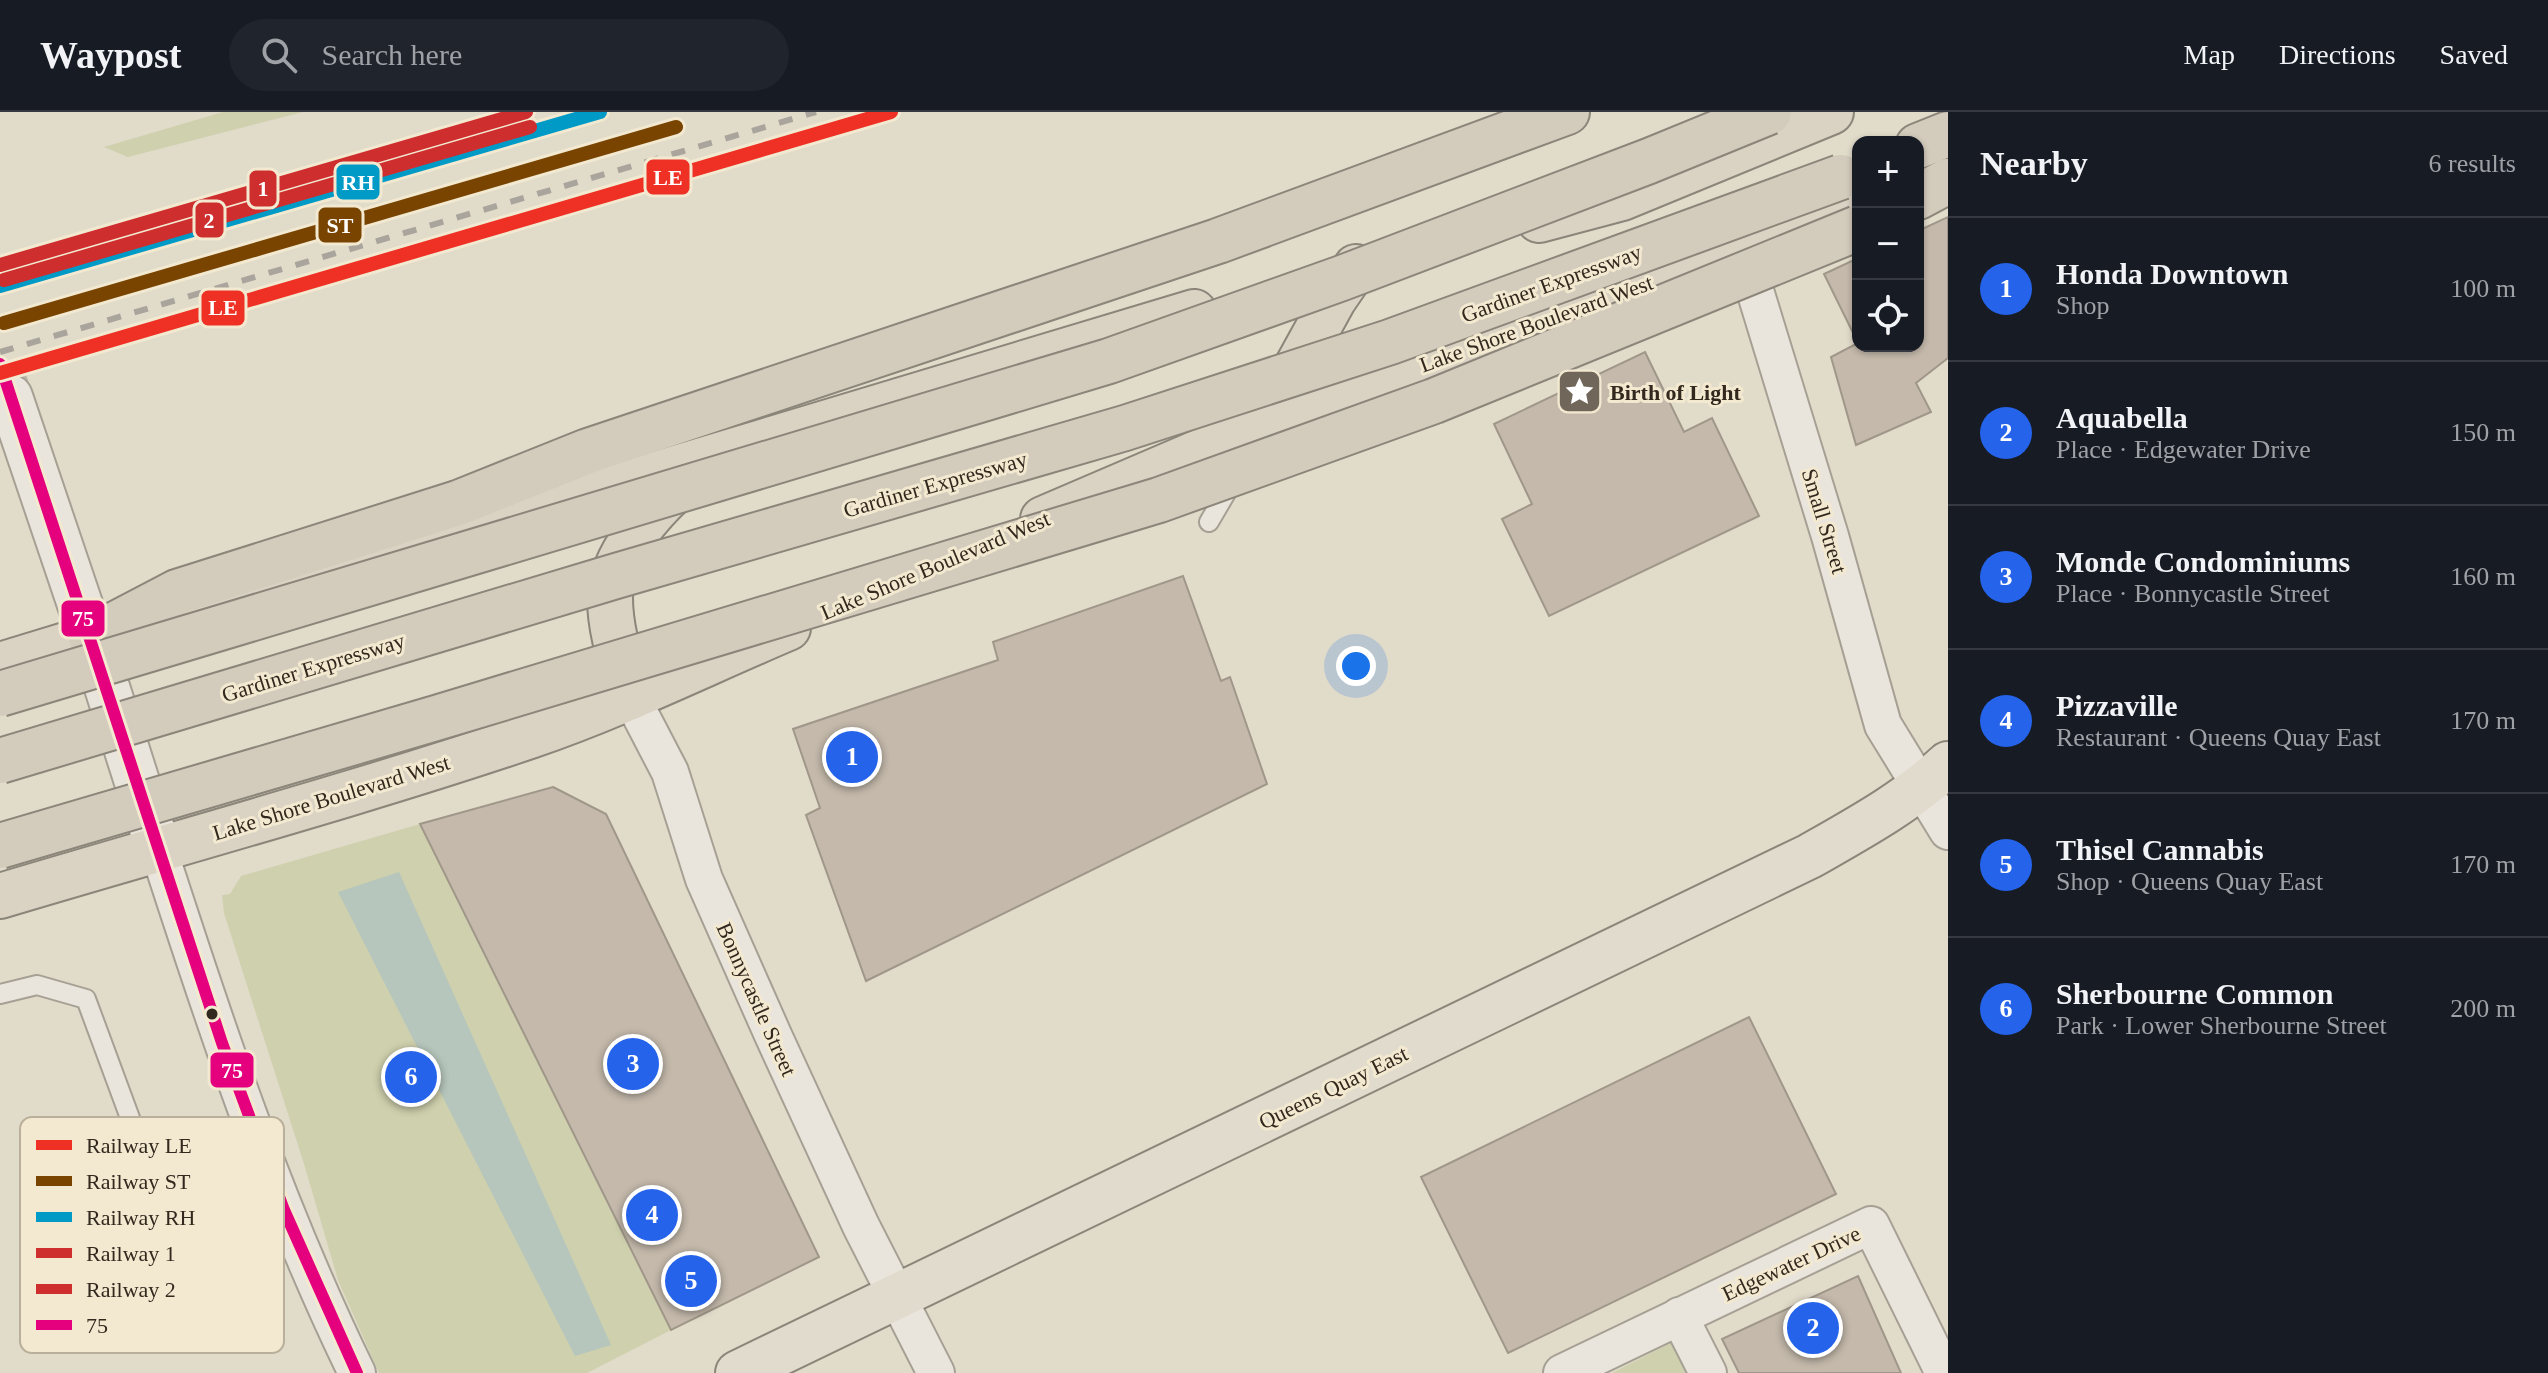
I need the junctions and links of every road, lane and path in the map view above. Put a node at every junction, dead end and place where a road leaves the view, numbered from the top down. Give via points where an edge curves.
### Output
1 (1567, 112) edge
2 (1769, 112) edge
3 (1831, 112) edge
4 (1948, 134) edge
5 (1924, 144) edge
6 (1948, 163) edge
7 (1852, 172) edge
8 (1924, 173) edge
9 (1948, 181) edge
10 (1924, 194) edge
11 (1852, 201) edge
12 (1852, 230) edge
13 (1741, 246) junction
14 (1356, 267) junction
15 (10, 397) tunnel mouth
16 (1267, 423) junction
17 (719, 455) junction
18 (1209, 522) dead end
19 (91, 637) junction
20 (0, 665) edge
21 (0, 694) edge
22 (631, 697) junction
23 (0, 761) edge
24 (1934, 776) edge
25 (1948, 831) edge
26 (0, 846) edge
27 (159, 851) junction
28 (0, 896) edge
29 (0, 994) edge
30 (130, 1117) edge
31 (249, 1117) edge
32 (284, 1207) edge
33 (898, 1297) junction
34 (1679, 1316) junction
35 (357, 1373) edge
36 (738, 1373) edge
37 (936, 1373) edge
38 (1562, 1373) edge
39 (1708, 1373) edge
40 (1944, 1373) edge

1 - 19 highway via 1218,241 588,451 458,503 177,592
2 - 21 highway, bridge via 1342,278 1109,361
3 - 14 highway via 1622,198
4 - 5 highway
6 - 8 highway
7 - 23 highway, Gardiner Expressway, bridge via 1390,342 1125,428
9 - 10 highway
11 - 13 highway, Lake Shore Boulevard West
12 - 26 highway, bridge via 1434,401 1159,500
13 - 16 highway, Lake Shore Boulevard West
13 - 24 street, Small Street via 1883,725
14 - 16 highway
14 - 17 highway via 1114,334
15 - 19 street
16 - 18 lane
16 - 22 highway, Lake Shore Boulevard West
17 - 19 highway
17 - 22 highway via 671,493 618,563 610,596 613,629
19 - 20 highway
19 - 27 street
22 - 27 highway, Lake Shore Boulevard West via 532,735
22 - 33 street, Bonnycastle Street via 670,772 704,879 766,1021
24 - 25 street, Small Street
24 - 33 main road, Queens Quay East via 1810,856
27 - 28 highway, Lake Shore Boulevard West
27 - 31 street
29 - 30 lane via 37,985 86,999
32 - 35 street
33 - 36 main road, Queens Quay East
33 - 37 street, Bonnycastle Street
34 - 38 street, Edgewater Drive
34 - 39 street
34 - 40 street, Edgewater Drive via 1871,1225

